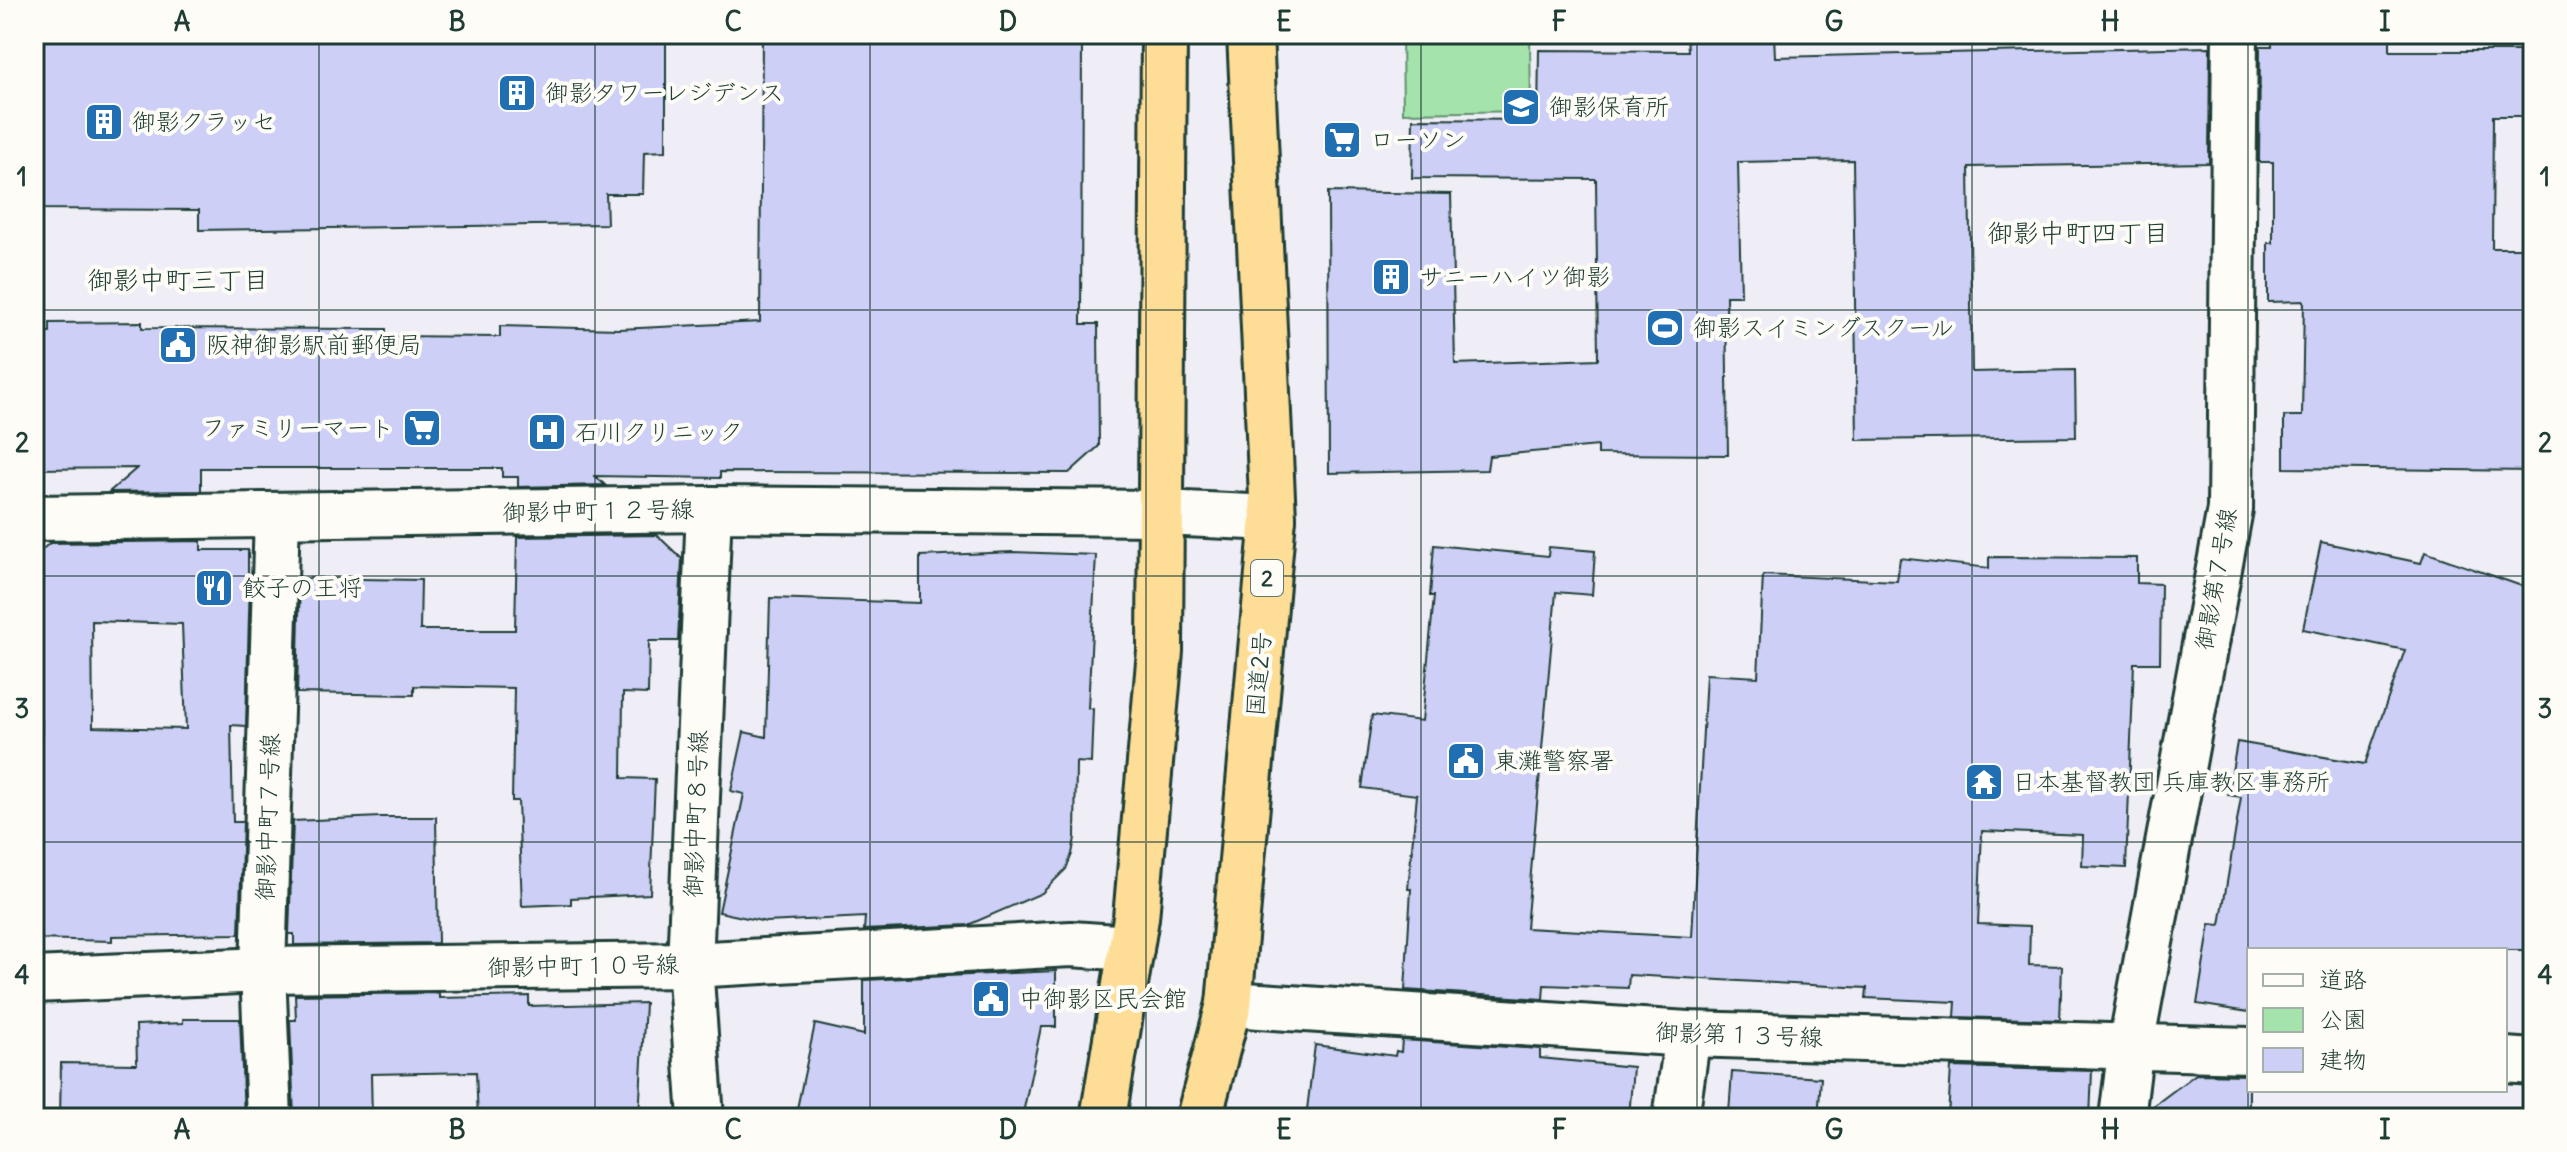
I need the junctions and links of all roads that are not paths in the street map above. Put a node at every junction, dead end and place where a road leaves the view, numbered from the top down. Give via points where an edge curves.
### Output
1 (1164, 34) edge
2 (1250, 34) edge
3 (2235, 34) edge
4 (709, 509) junction
5 (1162, 513) junction
6 (277, 516) junction
7 (34, 518) edge
8 (1273, 518) junction
9 (1131, 948) junction
10 (690, 965) junction
11 (263, 970) junction
12 (34, 980) edge
13 (1229, 1004) junction
14 (1688, 1034) junction
15 (2131, 1045) junction
16 (2247, 1050) edge
17 (2507, 1060) edge
18 (2533, 1062) edge
19 (269, 1118) edge
20 (701, 1118) edge
21 (1103, 1118) edge
22 (1199, 1118) edge
23 (1676, 1118) edge
24 (2122, 1118) edge

1 - 5 highway
2 - 8 highway, 国道2号 / 2
3 - 15 street, 御影第７号線 via 2230,509
4 - 5 street, 御影中町１２号線
4 - 6 street, 御影中町１２号線
4 - 10 street, 御影中町８号線
5 - 8 street, 御影中町１２号線
5 - 9 highway via 1152,764
6 - 7 street, 御影中町１２号線
6 - 11 street, 御影中町７号線
8 - 13 highway, 国道2号 / 2
9 - 10 street, 御影中町１０号線 via 1071,944
9 - 21 highway
10 - 11 street, 御影中町１０号線
10 - 20 street, 御影中町８号線
11 - 12 street, 御影中町１０号線
11 - 19 street, 御影中町７号線
13 - 14 street, 御影第１３号線
13 - 22 highway, 国道2号 / 2
14 - 15 street, 御影第１３号線
14 - 23 street
15 - 16 street, 御影第１３号線
15 - 24 street, 御影第７号線
17 - 18 street

